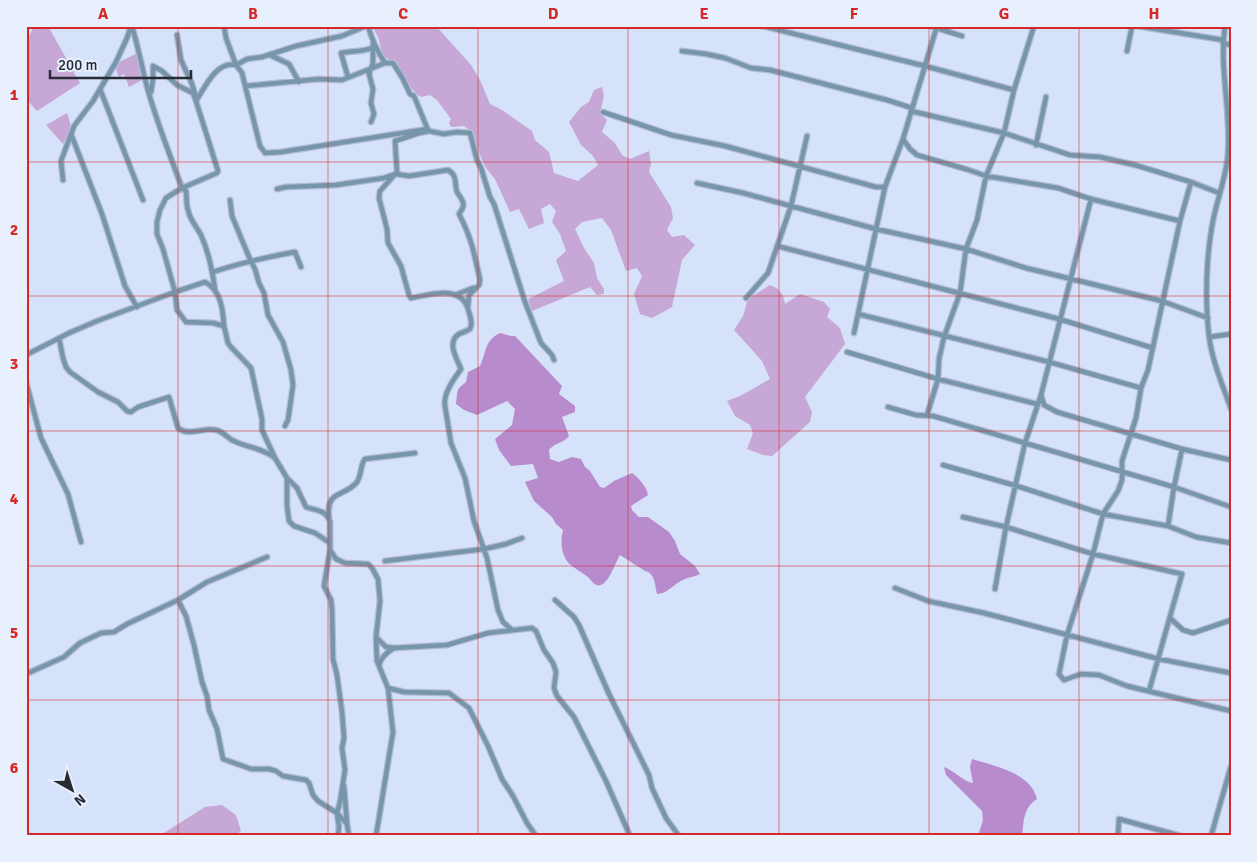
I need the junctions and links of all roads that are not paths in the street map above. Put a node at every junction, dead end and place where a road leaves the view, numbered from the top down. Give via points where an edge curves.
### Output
1 (132, 26) edge
2 (224, 26) edge
3 (367, 26) edge
4 (762, 26) edge
5 (930, 26) edge
6 (1034, 26) edge
7 (1132, 26) edge
8 (1136, 26) edge
9 (1225, 26) edge
10 (937, 27) edge
11 (177, 35) dead end
12 (962, 36) dead end
13 (1223, 41) junction
14 (372, 45) junction
15 (1231, 45) edge
16 (682, 51) dead end
17 (1127, 51) dead end
18 (270, 55) junction
19 (385, 63) junction
20 (236, 65) junction
21 (925, 66) junction
22 (371, 68) junction
23 (348, 77) junction
24 (299, 82) junction
25 (246, 86) junction
26 (100, 89) junction
27 (1014, 90) junction
28 (150, 96) junction
29 (1046, 97) dead end
30 (196, 101) junction
31 (912, 110) junction
32 (603, 112) dead end
33 (371, 122) dead end
34 (428, 130) junction
35 (1004, 133) junction
36 (71, 134) junction
37 (806, 136) dead end
38 (903, 139) junction
39 (1036, 146) junction
40 (800, 168) junction
41 (396, 174) junction
42 (1228, 175) edge
43 (986, 176) junction
44 (63, 180) dead end
45 (1191, 182) junction
46 (697, 183) dead end
47 (885, 187) junction
48 (182, 188) junction
49 (277, 189) dead end
50 (1219, 193) junction
51 (1090, 199) junction
52 (142, 200) dead end
53 (230, 200) dead end
54 (791, 206) junction
55 (1180, 221) junction
56 (876, 228) junction
57 (777, 246) junction
58 (966, 249) junction
59 (251, 262) junction
60 (301, 266) dead end
61 (867, 270) junction
62 (213, 272) junction
63 (1070, 279) junction
64 (476, 288) junction
65 (216, 291) junction
66 (175, 292) junction
67 (960, 293) junction
68 (455, 295) junction
69 (746, 298) dead end
70 (1162, 302) junction
71 (468, 306) junction
72 (136, 307) junction
73 (858, 314) junction
74 (1208, 318) junction
75 (1059, 319) junction
76 (224, 326) junction
77 (854, 333) dead end
78 (1231, 334) edge
79 (944, 337) junction
80 (1209, 337) junction
81 (59, 338) junction
82 (1153, 348) junction
83 (847, 352) dead end
84 (26, 355) edge
85 (554, 360) dead end
86 (1049, 362) junction
87 (938, 379) junction
88 (26, 382) edge
89 (1141, 388) junction
90 (1041, 395) junction
91 (1037, 404) junction
92 (888, 407) dead end
93 (1231, 409) edge
94 (927, 415) junction
95 (285, 426) dead end
96 (1130, 434) junction
97 (1025, 443) junction
98 (1182, 449) junction
99 (415, 453) dead end
100 (275, 458) junction
101 (1231, 460) edge
102 (943, 465) dead end
103 (1123, 472) junction
104 (288, 478) junction
105 (1016, 486) junction
106 (1174, 487) junction
107 (1231, 507) edge
108 (1103, 514) junction
109 (963, 516) dead end
110 (330, 521) junction
111 (1168, 526) junction
112 (1006, 527) junction
113 (522, 538) dead end
114 (81, 542) dead end
115 (330, 543) junction
116 (1231, 544) edge
117 (484, 549) junction
118 (330, 550) junction
119 (1093, 554) junction
120 (267, 557) dead end
121 (385, 561) dead end
122 (895, 588) dead end
123 (995, 589) dead end
124 (178, 600) junction
125 (555, 600) dead end
126 (1170, 618) junction
127 (1231, 620) edge
128 (512, 630) junction
129 (1067, 635) junction
130 (376, 637) junction
131 (394, 648) junction
132 (1159, 659) junction
133 (379, 666) junction
134 (1231, 673) edge
135 (26, 674) edge
136 (388, 688) junction
137 (1149, 691) junction
138 (1231, 710) edge
139 (1231, 766) edge
140 (344, 780) junction
141 (337, 813) junction
142 (347, 824) junction
143 (338, 836) edge
144 (348, 836) edge
145 (376, 836) edge
146 (536, 836) edge
147 (630, 836) edge
148 (678, 836) edge
149 (1118, 836) edge
150 (1181, 836) edge
151 (1210, 836) edge

1 - 26 street
1 - 28 street
2 - 20 street
3 - 14 street
3 - 18 street
4 - 21 street
5 - 10 street
6 - 27 street
7 - 17 street
8 - 13 street
9 - 13 street
10 - 12 street
10 - 21 street
11 - 30 street via 181,60
13 - 15 street
13 - 42 street via 1229,134
14 - 19 street
14 - 22 street
14 - 23 street via 364,51 341,53
16 - 31 street via 726,58 750,68 770,70 887,100
18 - 20 street
18 - 24 street via 289,64
19 - 22 street
19 - 34 street via 393,63 414,96
20 - 25 street
20 - 30 street via 230,64 212,74
21 - 27 street
21 - 31 street
22 - 23 street
22 - 33 street via 374,114
23 - 24 street
24 - 25 street
25 - 34 street via 260,146 265,153
26 - 36 street
26 - 52 street
27 - 35 street
28 - 30 street via 153,66 193,93
28 - 48 street
29 - 39 street
30 - 48 street via 218,171
31 - 35 street
31 - 38 street
32 - 40 street via 671,135 725,146
34 - 41 street via 394,141
34 - 85 street via 444,134 470,133 525,302 541,343
35 - 39 street
35 - 43 street
36 - 44 street via 61,161
36 - 72 street via 125,286
37 - 40 street
38 - 43 street via 917,155
38 - 47 street
39 - 45 street via 1070,156 1100,157 1135,165
40 - 47 street
40 - 54 street
41 - 49 street
41 - 64 street via 452,172 463,203 459,214 473,246 480,280
41 - 68 street via 380,190 379,198 388,243 401,266 409,295 411,298 446,293
42 - 50 street
43 - 51 street via 1058,188
43 - 58 street via 977,220
45 - 50 street
45 - 55 street
46 - 54 street
47 - 56 street
48 - 62 street via 186,191 188,211 211,260
48 - 66 street via 166,198 157,222 157,234
50 - 74 street via 1209,249
51 - 55 street
51 - 63 street
53 - 59 street via 232,216
54 - 56 street
54 - 57 street
55 - 70 street
56 - 58 street
56 - 61 street
57 - 61 street
57 - 69 street via 768,273
58 - 63 street
58 - 67 street
59 - 60 street via 295,252
59 - 62 street
59 - 95 street via 264,293 268,315 283,342 292,375 292,401
61 - 67 street
61 - 73 street
62 - 65 street
63 - 70 street
63 - 75 street
64 - 68 street
64 - 71 street via 469,295
65 - 66 street via 204,282
65 - 76 street via 223,310
66 - 72 street
66 - 76 street via 177,310 186,322
67 - 75 street
67 - 79 street
68 - 71 street
70 - 74 street
70 - 82 street
71 - 117 street via 472,326 453,341 460,369 444,400 451,443
72 - 81 street
73 - 77 street
73 - 79 street
74 - 80 street
75 - 82 street
75 - 86 street
76 - 100 street via 228,342 251,368 262,430
78 - 80 street
79 - 86 street
79 - 87 street
80 - 93 street
81 - 84 street
81 - 100 street via 70,372 127,411 169,398 180,430 216,430 233,441 265,450
82 - 89 street
83 - 87 street
86 - 89 street
86 - 90 street
87 - 91 street
87 - 94 street
88 - 114 street via 41,438 68,494
89 - 96 street
90 - 91 street
90 - 96 street via 1044,405 1050,409
91 - 97 street
92 - 94 street
94 - 97 street
96 - 98 street
96 - 103 street via 1122,461
97 - 103 street
97 - 105 street
98 - 101 street
98 - 106 street
99 - 110 street via 365,459 356,483 330,502
100 - 104 street
102 - 105 street
103 - 106 street
103 - 108 street via 1118,491
104 - 110 street via 306,507 325,513
104 - 115 street via 290,521
105 - 108 street
105 - 112 street
106 - 107 street
106 - 111 street
108 - 111 street
108 - 119 street
109 - 112 street
110 - 115 street
111 - 116 street via 1196,537
112 - 119 street
112 - 123 street
113 - 117 street
115 - 118 street
117 - 121 street
117 - 128 street via 500,616
118 - 130 street via 339,561 368,564 375,572 380,601
118 - 140 street via 324,586 332,609 333,660 343,720
119 - 126 street via 1182,574
119 - 129 street
120 - 124 street via 207,582
122 - 129 street via 928,601
124 - 135 street via 114,632 101,633 80,643 64,657
124 - 141 street via 186,616 223,759 250,769 269,769 283,776 306,780 318,801
125 - 148 street via 579,625 666,818
126 - 127 street via 1183,630 1193,633
126 - 132 street
128 - 131 street via 447,644
128 - 147 street via 532,628 536,631 556,672 554,688 557,696 574,717
129 - 132 street
129 - 137 street via 1060,674 1062,679 1082,674 1099,675
130 - 131 street via 386,647
130 - 133 street
131 - 133 street via 380,660
132 - 134 street
132 - 137 street
133 - 136 street
136 - 145 street via 393,732
136 - 146 street via 404,692 449,693 469,708 502,779
137 - 138 street
139 - 151 street
140 - 141 street
140 - 142 street
141 - 142 street
141 - 143 street
142 - 144 street
149 - 150 street via 1120,819

